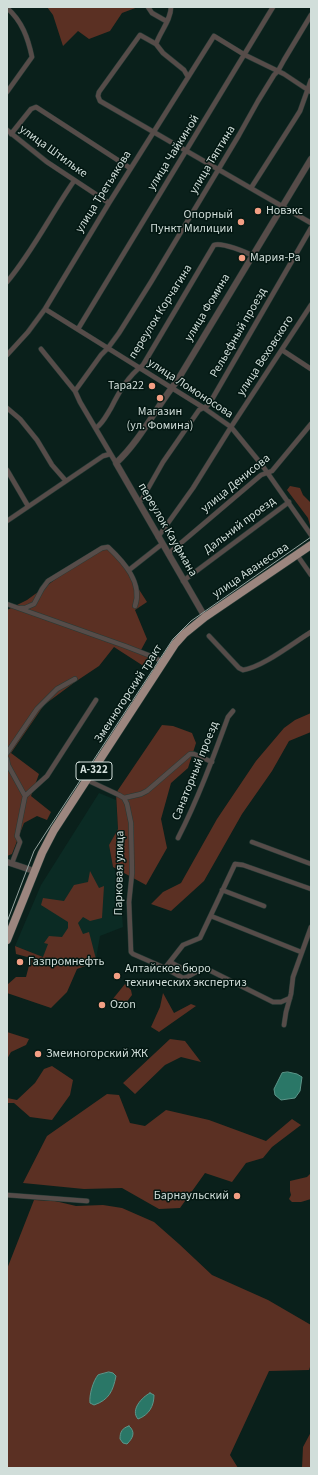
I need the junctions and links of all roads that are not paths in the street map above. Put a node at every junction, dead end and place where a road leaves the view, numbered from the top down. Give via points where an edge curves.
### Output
1 (148, 7) edge
2 (171, 7) edge
3 (273, 7) edge
4 (8, 9) edge
5 (311, 15) edge
6 (166, 22) junction
7 (156, 44) junction
8 (245, 55) junction
9 (278, 71) junction
10 (188, 77) junction
11 (311, 80) edge
12 (309, 91) edge
13 (7, 92) edge
14 (9, 132) edge
15 (154, 132) junction
16 (187, 150) junction
17 (311, 159) edge
18 (130, 168) junction
19 (219, 169) junction
20 (74, 181) junction
21 (251, 188) junction
22 (109, 203) junction
23 (283, 206) junction
24 (311, 223) edge
25 (311, 228) edge
26 (253, 256) junction
27 (7, 282) edge
28 (311, 305) edge
29 (45, 309) junction
30 (78, 329) junction
31 (108, 348) junction
32 (42, 349) dead end
33 (282, 350) junction
34 (7, 355) edge
35 (139, 368) junction
36 (311, 369) edge
37 (172, 388) junction
38 (75, 391) junction
39 (7, 408) edge
40 (204, 408) junction
41 (311, 424) edge
42 (231, 427) junction
43 (96, 428) junction
44 (110, 454) junction
45 (116, 463) junction
46 (7, 470) edge
47 (268, 472) junction
48 (66, 481) junction
49 (138, 502) junction
50 (288, 502) junction
51 (28, 506) junction
52 (7, 521) edge
53 (311, 535) edge
54 (158, 537) junction
55 (162, 544) junction
56 (311, 545) edge
57 (168, 554) junction
58 (297, 555) junction
59 (129, 570) junction
60 (311, 575) edge
61 (183, 581) junction
62 (7, 604) edge
63 (135, 606) dead end
64 (20, 608) junction
65 (205, 617) junction
66 (311, 632) edge
67 (209, 636) dead end
68 (163, 663) junction
69 (75, 678) dead end
70 (96, 700) dead end
71 (233, 711) dead end
72 (7, 753) edge
73 (7, 759) edge
74 (212, 762) junction
75 (87, 780) junction
76 (26, 796) junction
77 (124, 798) junction
78 (178, 838) dead end
79 (252, 842) dead end
80 (9, 862) edge
81 (311, 864) edge
82 (34, 871) junction
83 (311, 889) edge
84 (222, 890) junction
85 (264, 906) dead end
86 (211, 916) junction
87 (311, 927) edge
88 (7, 940) edge
89 (301, 952) junction
90 (170, 962) junction
91 (165, 968) junction
92 (195, 971) junction
93 (290, 998) junction
94 (284, 1025) dead end
95 (7, 1195) edge
96 (87, 1201) dead end

1 - 6 street via 152,13
2 - 6 street
3 - 8 street, улица Чайкиной
4 - 13 street via 24,29 32,57
5 - 9 street, улица Тяптина
6 - 7 street
7 - 10 street via 184,70
7 - 15 street via 140,35 98,96 100,101
8 - 9 street
8 - 10 street, улица Третьякова via 214,36
8 - 16 street, улица Чайкиной
9 - 12 street
9 - 19 street, улица Тяптина
10 - 15 street, улица Третьякова
11 - 12 street
12 - 21 street via 300,111
14 - 18 street via 36,107
14 - 20 street, улица Штильке
15 - 16 street
15 - 18 street, улица Третьякова
16 - 19 street
16 - 30 street, улица Чайкиной
17 - 23 street, улица Фомина
18 - 22 street, улица Третьякова
19 - 21 street
19 - 31 street, улица Тяптина via 152,282
20 - 22 street, улица Штильке
20 - 27 street via 22,264
21 - 23 street
22 - 29 street, улица Третьякова
23 - 24 street
23 - 26 street, улица Фомина
25 - 40 street, Рельефный проезд
26 - 35 street, переулок Корчагина via 235,248 214,245
26 - 37 street, улица Фомина
28 - 33 street, улица Веховского
29 - 30 street, улица Ломоносова
29 - 34 street, улица Третьякова
30 - 31 street, улица Ломоносова
31 - 35 street, улица Ломоносова
31 - 38 street, улица Тяптина
32 - 38 street, переулок Кауфмана
33 - 36 street
33 - 42 street, улица Веховского
35 - 37 street, улица Ломоносова
35 - 43 street, переулок Корчагина via 129,378 105,419
37 - 40 street, улица Ломоносова
37 - 45 street, улица Фомина via 127,452
38 - 43 street, переулок Кауфмана
39 - 48 street via 37,440 52,465
40 - 42 street, улица Ломоносова
40 - 49 street, Рельефный проезд via 199,410
41 - 47 street, улица Денисова via 272,471
42 - 47 street, улица Ломоносова
42 - 54 street, улица Веховского via 193,488
43 - 44 street, переулок Кауфмана
44 - 45 street, переулок Кауфмана
44 - 48 street
45 - 49 street, переулок Кауфмана
46 - 51 street
47 - 50 street, улица Ломоносова
47 - 57 street, улица Денисова via 261,475
48 - 51 street
49 - 54 street, переулок Кауфмана
50 - 53 street, улица Ломоносова
50 - 61 street, Дальний проезд
51 - 52 street
54 - 55 street, переулок Кауфмана
55 - 57 street, переулок Кауфмана
55 - 59 street
56 - 58 highway, улица Аванесова / А-322
57 - 61 street, переулок Кауфмана
58 - 60 street
58 - 65 highway, улица Аванесова / А-322
59 - 63 street via 136,584
59 - 64 street via 108,547 102,548 48,581 34,604
61 - 65 street, переулок Кауфмана
62 - 64 street
64 - 68 street via 156,658
65 - 68 highway, Змеиногорский тракт / А-322 via 184,634
66 - 67 street via 248,670 238,668
68 - 75 highway, Змеиногорский тракт / А-322
69 - 72 street via 57,689 37,709
70 - 76 street via 47,776
71 - 74 street, Санаторный проезд via 228,717
73 - 76 street
74 - 77 street via 190,754 147,791
74 - 78 street, Санаторный проезд
75 - 77 street
75 - 82 highway, Змеиногорский тракт / А-322 via 54,830
76 - 80 street via 18,836 20,842
77 - 91 street, Парковая улица via 131,823 131,952
79 - 81 street
80 - 82 street
82 - 88 highway, Змеиногорский тракт / А-322
83 - 84 street via 235,864
84 - 85 street
84 - 86 street
86 - 89 street
86 - 90 street via 200,938 183,945
87 - 89 street
89 - 93 street
90 - 91 street
90 - 92 street via 183,969
91 - 92 street, Парковая улица via 183,978 189,977
92 - 93 street, Парковая улица via 207,969 273,1002
93 - 94 street
95 - 96 street

